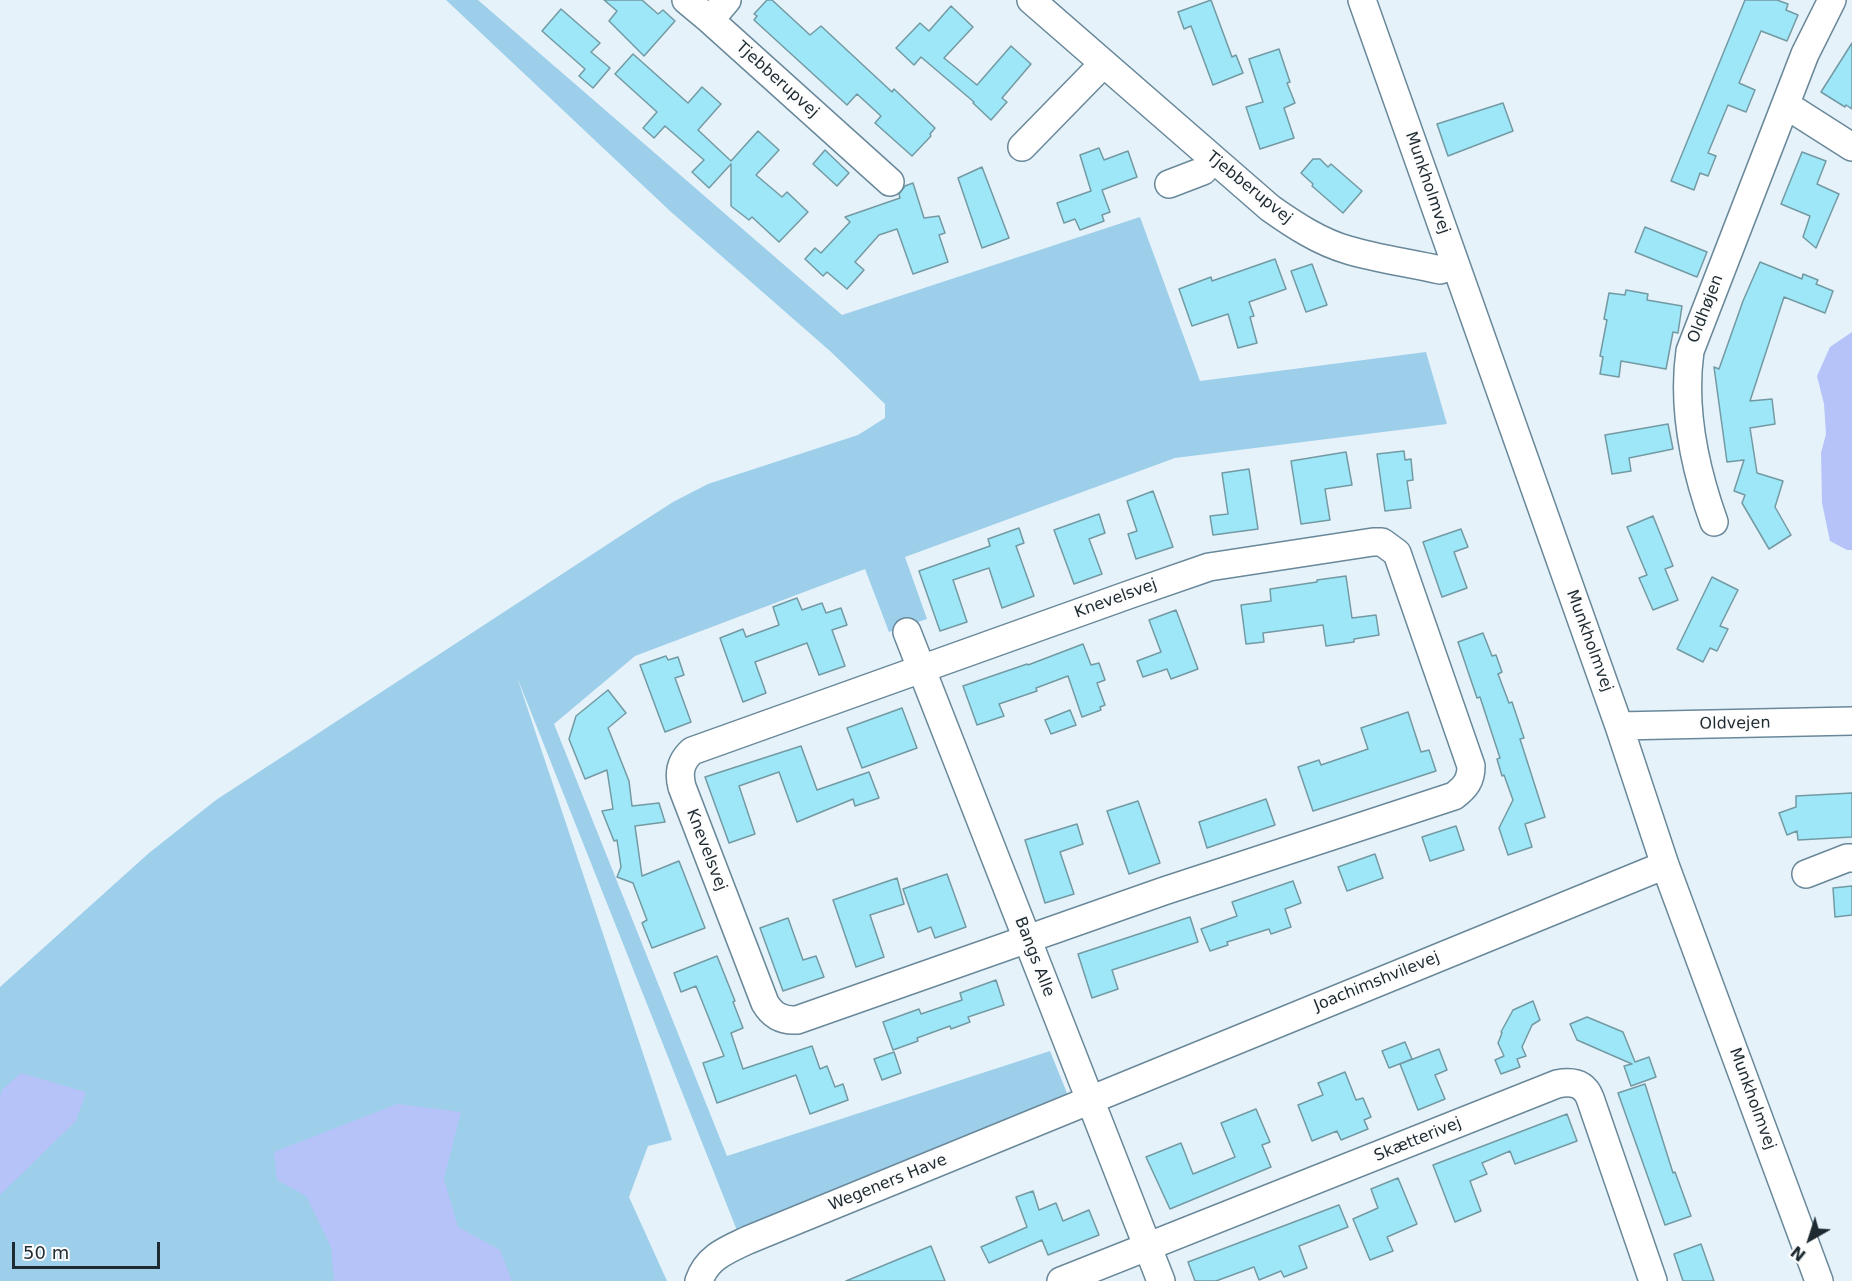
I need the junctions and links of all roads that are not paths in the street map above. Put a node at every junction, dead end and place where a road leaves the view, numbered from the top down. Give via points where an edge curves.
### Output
1 (686, 0) edge
2 (727, 0) edge
3 (1031, 0) edge
4 (1362, 0) edge
5 (1832, 0) edge
6 (710, 20) junction
7 (1103, 64) junction
8 (1786, 105) junction
9 (1022, 147) dead end
10 (1852, 147) edge
11 (1213, 159) junction
12 (890, 182) dead end
13 (1169, 184) dead end
14 (1455, 265) junction
15 (1714, 522) dead end
16 (907, 632) dead end
17 (921, 669) junction
18 (1852, 721) edge
19 (1618, 726) junction
20 (1852, 858) edge
21 (1665, 865) junction
22 (1806, 875) dead end
23 (1027, 939) junction
24 (1090, 1100) junction
25 (1148, 1246) junction
26 (699, 1281) edge
27 (1061, 1281) edge
28 (1161, 1281) edge
29 (1653, 1281) edge
30 (1819, 1281) edge

1 - 6 street, Tjebberupvej
2 - 6 street
3 - 7 street, Tjebberupvej
4 - 14 street, Munkholmvej
5 - 8 street, Oldhøjen via 1805,54
6 - 12 street, Tjebberupvej
7 - 9 street
7 - 11 street, Tjebberupvej
8 - 10 street
8 - 15 street, Oldhøjen via 1690,351 1687,390 1692,433 1702,488
11 - 13 street via 1203,171
11 - 14 street, Tjebberupvej via 1275,212 1317,237 1347,250 1440,270
14 - 19 street, Munkholmvej
16 - 17 street, Bangs Alle
17 - 23 street, Bangs Alle
17 - 23 street, Knevelsvej via 692,752 682,762 682,787 765,1003 778,1016 797,1020
17 - 23 street, Knevelsvej via 1220,565 1373,542 1390,546 1400,563 1471,766 1465,786 1455,796
18 - 19 street, Oldvejen
19 - 21 street, Munkholmvej
20 - 22 street
21 - 24 street, Joachimshvilevej
21 - 30 street, Munkholmvej
23 - 24 street, Bangs Alle
24 - 25 street, Bangs Alle
24 - 26 street, Wegeners Have via 748,1240 713,1258
25 - 27 street, Skætterivej
25 - 28 street, Bangs Alle
25 - 29 street, Skætterivej via 1557,1084 1573,1083 1583,1086 1590,1098

